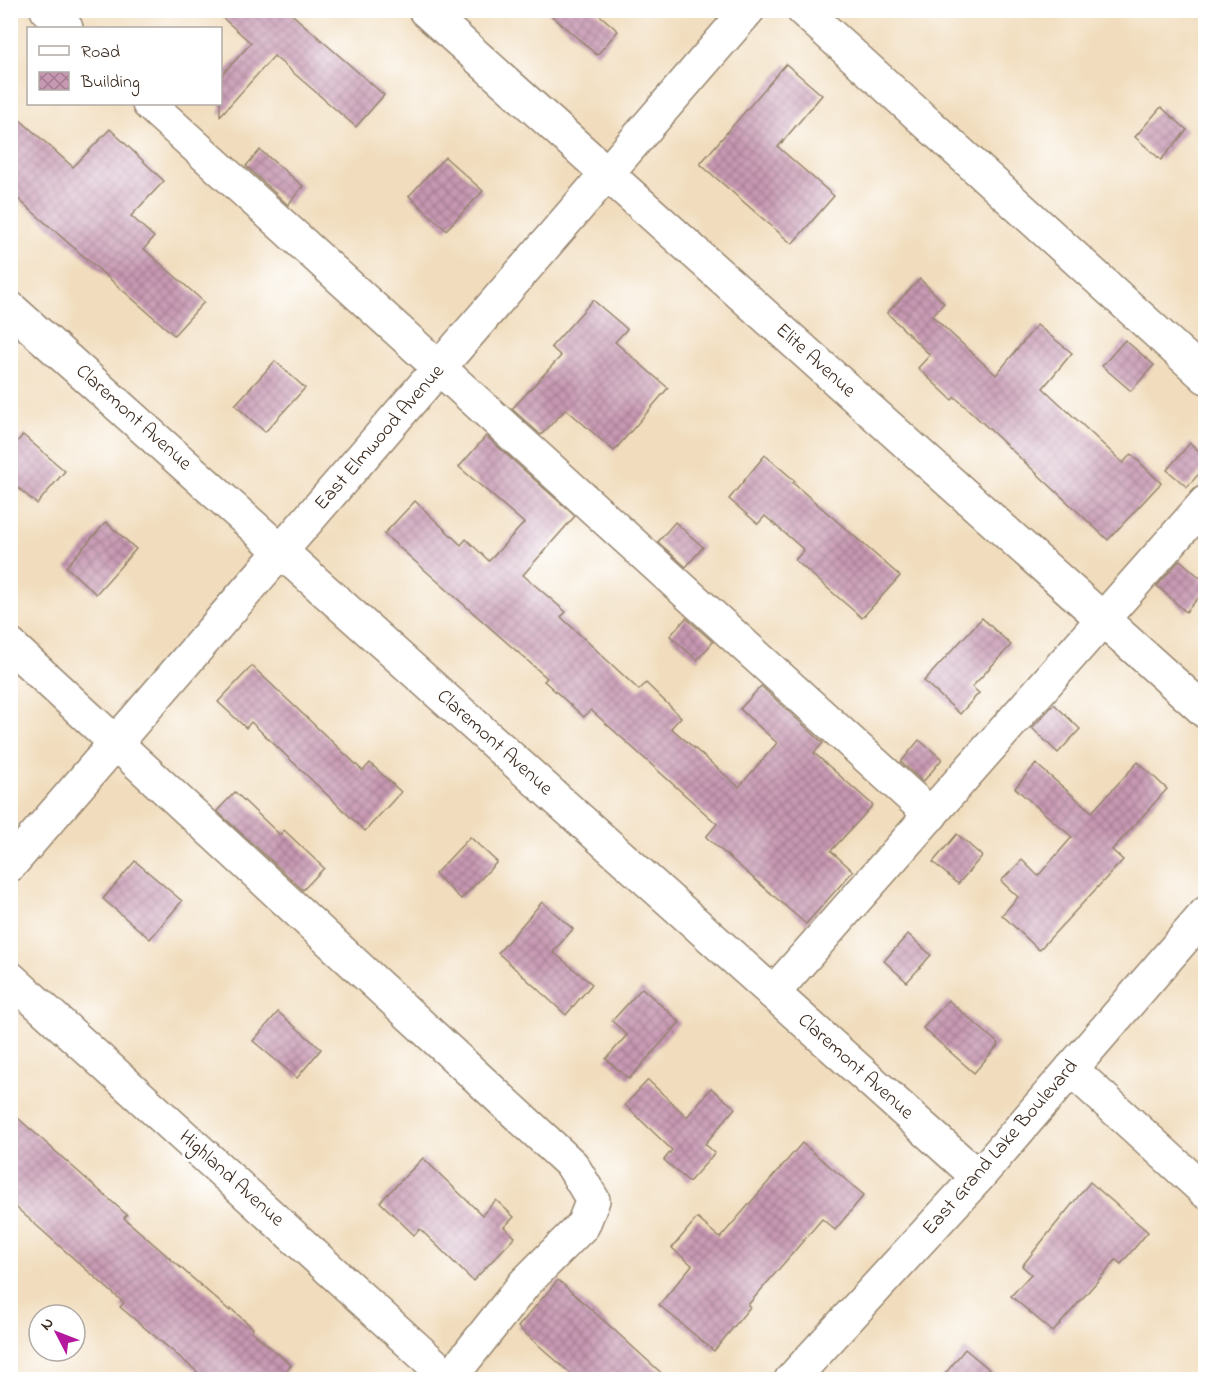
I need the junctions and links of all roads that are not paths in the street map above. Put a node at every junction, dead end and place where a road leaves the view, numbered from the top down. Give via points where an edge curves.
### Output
1 (46, 10) edge
2 (425, 10) edge
3 (748, 10) edge
4 (803, 10) edge
5 (65, 27) edge
6 (150, 105) edge
7 (607, 174) junction
8 (10, 308) edge
9 (440, 368) junction
10 (1206, 377) edge
11 (1206, 502) edge
12 (281, 551) junction
13 (1103, 620) junction
14 (10, 645) edge
15 (1206, 712) edge
16 (117, 742) junction
17 (931, 815) junction
18 (10, 865) edge
19 (1206, 913) edge
20 (10, 978) edge
21 (773, 993) junction
22 (1071, 1069) junction
23 (978, 1177) junction
24 (1206, 1192) edge
25 (451, 1379) edge
26 (792, 1380) edge

1 - 5 street
2 - 7 street, Elite Avenue
3 - 7 street, East Elmwood Avenue
4 - 10 street
6 - 9 street
7 - 9 street, East Elmwood Avenue
7 - 13 street, Elite Avenue
8 - 12 street, Claremont Avenue
9 - 12 street, East Elmwood Avenue
9 - 17 street
11 - 13 street
12 - 16 street, East Elmwood Avenue
12 - 21 street, Claremont Avenue
13 - 15 street, Elite Avenue
13 - 17 street
14 - 16 street
16 - 18 street, East Elmwood Avenue
16 - 25 street via 572,1165 592,1200 583,1225 525,1283
17 - 21 street
19 - 22 street, East Grand Lake Boulevard
20 - 25 street, Highland Avenue
21 - 23 street, Claremont Avenue
22 - 23 street, East Grand Lake Boulevard
22 - 24 street
23 - 26 street, East Grand Lake Boulevard

